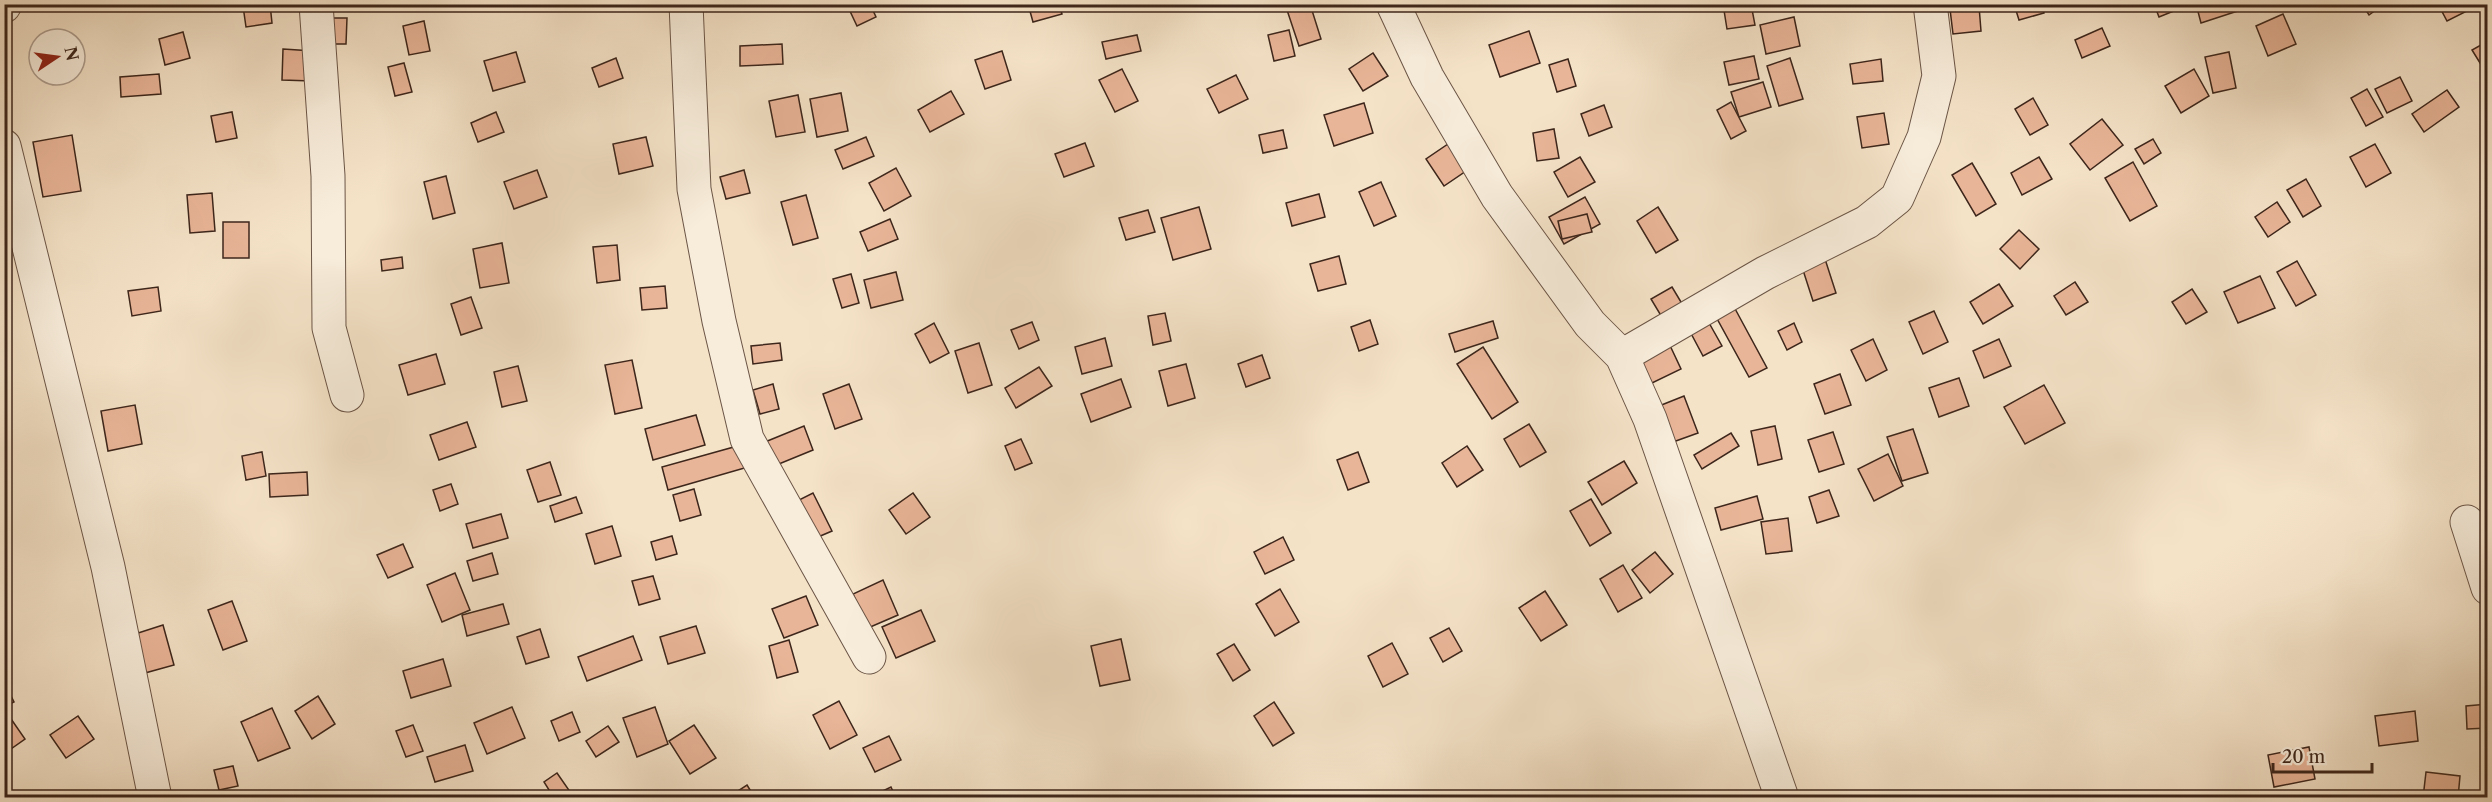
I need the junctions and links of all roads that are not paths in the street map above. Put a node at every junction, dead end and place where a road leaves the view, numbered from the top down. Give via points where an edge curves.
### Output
1 (316, 4) edge
2 (686, 4) edge
3 (1393, 4) edge
4 (1930, 4) edge
5 (4, 146) edge
6 (1622, 356) junction
7 (347, 395) dead end
8 (2467, 522) dead end
9 (2487, 588) edge
10 (869, 657) dead end
11 (155, 798) edge
12 (1782, 798) edge

1 - 7 street via 328,176 329,328
2 - 10 street via 694,189 747,439
3 - 6 street via 1427,77 1497,196 1590,324
4 - 6 street via 1939,76 1924,137 1897,198 1867,222 1765,273
5 - 11 street via 108,567
6 - 12 street via 1650,419
8 - 9 street

